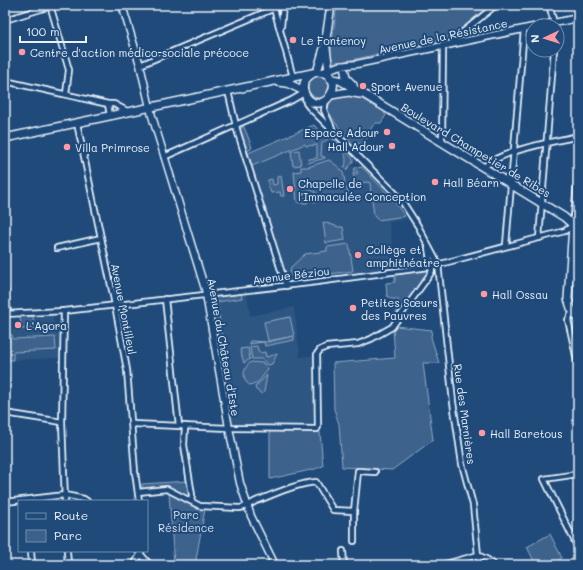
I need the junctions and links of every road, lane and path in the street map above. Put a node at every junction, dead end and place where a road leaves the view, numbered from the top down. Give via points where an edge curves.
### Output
1 (51, 5) edge
2 (122, 5) edge
3 (283, 5) edge
4 (331, 5) edge
5 (496, 5) edge
6 (549, 5) edge
7 (273, 7) edge
8 (553, 18) edge
9 (578, 18) edge
10 (5, 20) edge
11 (565, 21) edge
12 (524, 29) joint
13 (280, 31) junction
14 (451, 44) junction
15 (325, 45) junction
16 (443, 46) junction
17 (553, 58) edge
18 (358, 64) junction
19 (140, 65) junction
20 (320, 72) junction
21 (345, 72) junction
22 (293, 77) junction
23 (331, 78) junction
24 (340, 80) junction
25 (5, 81) edge
26 (276, 81) junction
27 (357, 90) junction
28 (228, 91) junction
29 (305, 93) junction
30 (66, 94) junction
31 (330, 96) junction
32 (367, 96) junction
33 (108, 104) junction
34 (150, 108) junction
35 (129, 112) junction
36 (110, 116) junction
37 (77, 123) junction
38 (236, 126) junction
39 (333, 131) junction
40 (578, 136) edge
41 (5, 138) edge
42 (442, 142) junction
43 (546, 144) junction
44 (513, 152) junction
45 (164, 157) junction
46 (484, 167) junction
47 (578, 175) edge
48 (510, 184) junction
49 (542, 203) junction
50 (575, 225) edge
51 (101, 238) junction
52 (539, 238) junction
53 (427, 243) junction
54 (506, 245) junction
55 (57, 248) dead end
56 (433, 266) junction
57 (286, 286) junction
58 (5, 290) edge
59 (206, 294) junction
60 (165, 299) junction
61 (115, 305) junction
62 (64, 311) junction
63 (573, 311) junction
64 (7, 314) edge
65 (578, 318) edge
66 (578, 364) edge
67 (5, 380) edge
68 (5, 413) edge
69 (62, 422) junction
70 (132, 424) junction
71 (179, 426) junction
72 (185, 426) junction
73 (229, 428) junction
74 (5, 430) edge
75 (375, 472) dead end
76 (578, 474) edge
77 (138, 492) junction
78 (65, 494) junction
79 (18, 500) edge
80 (20, 500) edge
81 (65, 500) edge
82 (86, 500) edge
83 (139, 500) edge
84 (191, 501) junction
85 (5, 502) edge
86 (247, 506) junction
87 (354, 511) junction
88 (354, 541) dead end
89 (578, 548) edge
90 (343, 551) dead end
91 (31, 552) edge
92 (67, 552) edge
93 (140, 552) edge
94 (478, 555) junction
95 (32, 565) edge
96 (68, 565) edge
97 (134, 565) edge
98 (150, 565) edge
99 (275, 565) edge
100 (344, 565) edge
101 (442, 565) edge
102 (479, 565) edge
103 (494, 565) edge

1 - 10 street
1 - 30 street via 69,70
2 - 19 street, Avenue du Château d'Este
3 - 7 street
3 - 13 street
4 - 15 main road
5 - 14 street
6 - 8 street
7 - 13 street
7 - 19 street
9 - 11 street
12 - 14 street, Avenue de la Résistance
12 - 44 street
13 - 22 street
14 - 16 street, Avenue de la Résistance
15 - 20 main road
15 - 20 main road
16 - 18 street, Avenue de la Résistance
16 - 42 street
17 - 43 street
18 - 20 street, Avenue de la Résistance via 338,66
18 - 21 street, Avenue de la Résistance
19 - 34 street, Avenue du Château d'Este
20 - 22 main road
20 - 23 main road
20 - 24 main road
20 - 29 main road via 306,78 303,86
21 - 24 street, Avenue de la Résistance
21 - 27 main road via 346,78
22 - 26 main road
23 - 24 main road, Boulevard Champetier de Ribes
23 - 31 main road via 334,87
24 - 27 main road, Boulevard Champetier de Ribes
24 - 31 street, Avenue de la Résistance
25 - 30 street
26 - 28 main road
26 - 29 main road via 287,83
27 - 32 main road, Boulevard Champetier de Ribes
28 - 34 main road
28 - 38 street
29 - 31 main road via 312,101 321,102
29 - 38 street
29 - 39 street via 306,103
30 - 33 street
31 - 32 main road, Boulevard Champetier de Ribes via 349,92
31 - 39 street via 324,110
32 - 42 main road, Boulevard Champetier de Ribes
33 - 35 street via 114,104
33 - 36 street
34 - 35 main road
34 - 45 street, Avenue du Château d'Este
35 - 36 main road
36 - 37 main road
37 - 41 main road
37 - 51 street, Avenue Montilleul
38 - 45 street
38 - 57 street
39 - 53 street via 400,198
40 - 43 street
42 - 46 main road, Boulevard Champetier de Ribes
43 - 44 street
43 - 49 street
44 - 46 street
44 - 48 street
45 - 59 street, Avenue du Château d'Este
46 - 48 main road, Boulevard Champetier de Ribes
47 - 50 street
48 - 49 main road, Boulevard Champetier de Ribes
48 - 54 street
49 - 50 main road, Boulevard Champetier de Ribes
49 - 52 street
50 - 52 street, Avenue Béziou via 565,231
50 - 63 main road via 568,299
51 - 55 street
51 - 61 street, Avenue Montilleul
52 - 54 street, Avenue Béziou
53 - 56 street
53 - 56 street, Rue des Marnières
54 - 56 street, Avenue Béziou
56 - 57 street, Avenue Béziou
56 - 73 street via 431,273 392,327 371,340 326,348 317,354 317,429
56 - 94 street, Rue des Marnières via 462,464 473,505
57 - 59 street, Avenue Béziou
58 - 64 street
59 - 60 street, Avenue Béziou
59 - 73 street, Avenue du Château d'Este
60 - 61 street, Avenue Béziou
60 - 71 street
61 - 62 street, Avenue Béziou
61 - 70 street, Avenue Montilleul via 127,370
62 - 64 street, Avenue Béziou
62 - 69 street
63 - 65 main road
63 - 66 street via 568,320
67 - 68 street
68 - 69 street
68 - 74 street
69 - 78 street
70 - 71 street
70 - 77 street, Avenue Montilleul
71 - 72 street
72 - 73 street
72 - 84 street via 184,444
73 - 86 street, Avenue du Château d'Este
75 - 87 street via 358,471
76 - 89 street via 544,478
77 - 83 street, Avenue Montilleul
77 - 84 street via 169,490
78 - 80 street
78 - 81 street
78 - 82 street
79 - 85 street
84 - 86 street via 200,506
86 - 87 street via 304,483 316,482 333,510
86 - 99 street, Avenue du Château d'Este
87 - 88 street
90 - 100 street
91 - 95 street
92 - 96 street
93 - 97 street
93 - 98 street
94 - 101 street
94 - 102 street, Rue des Marnières
94 - 103 street

